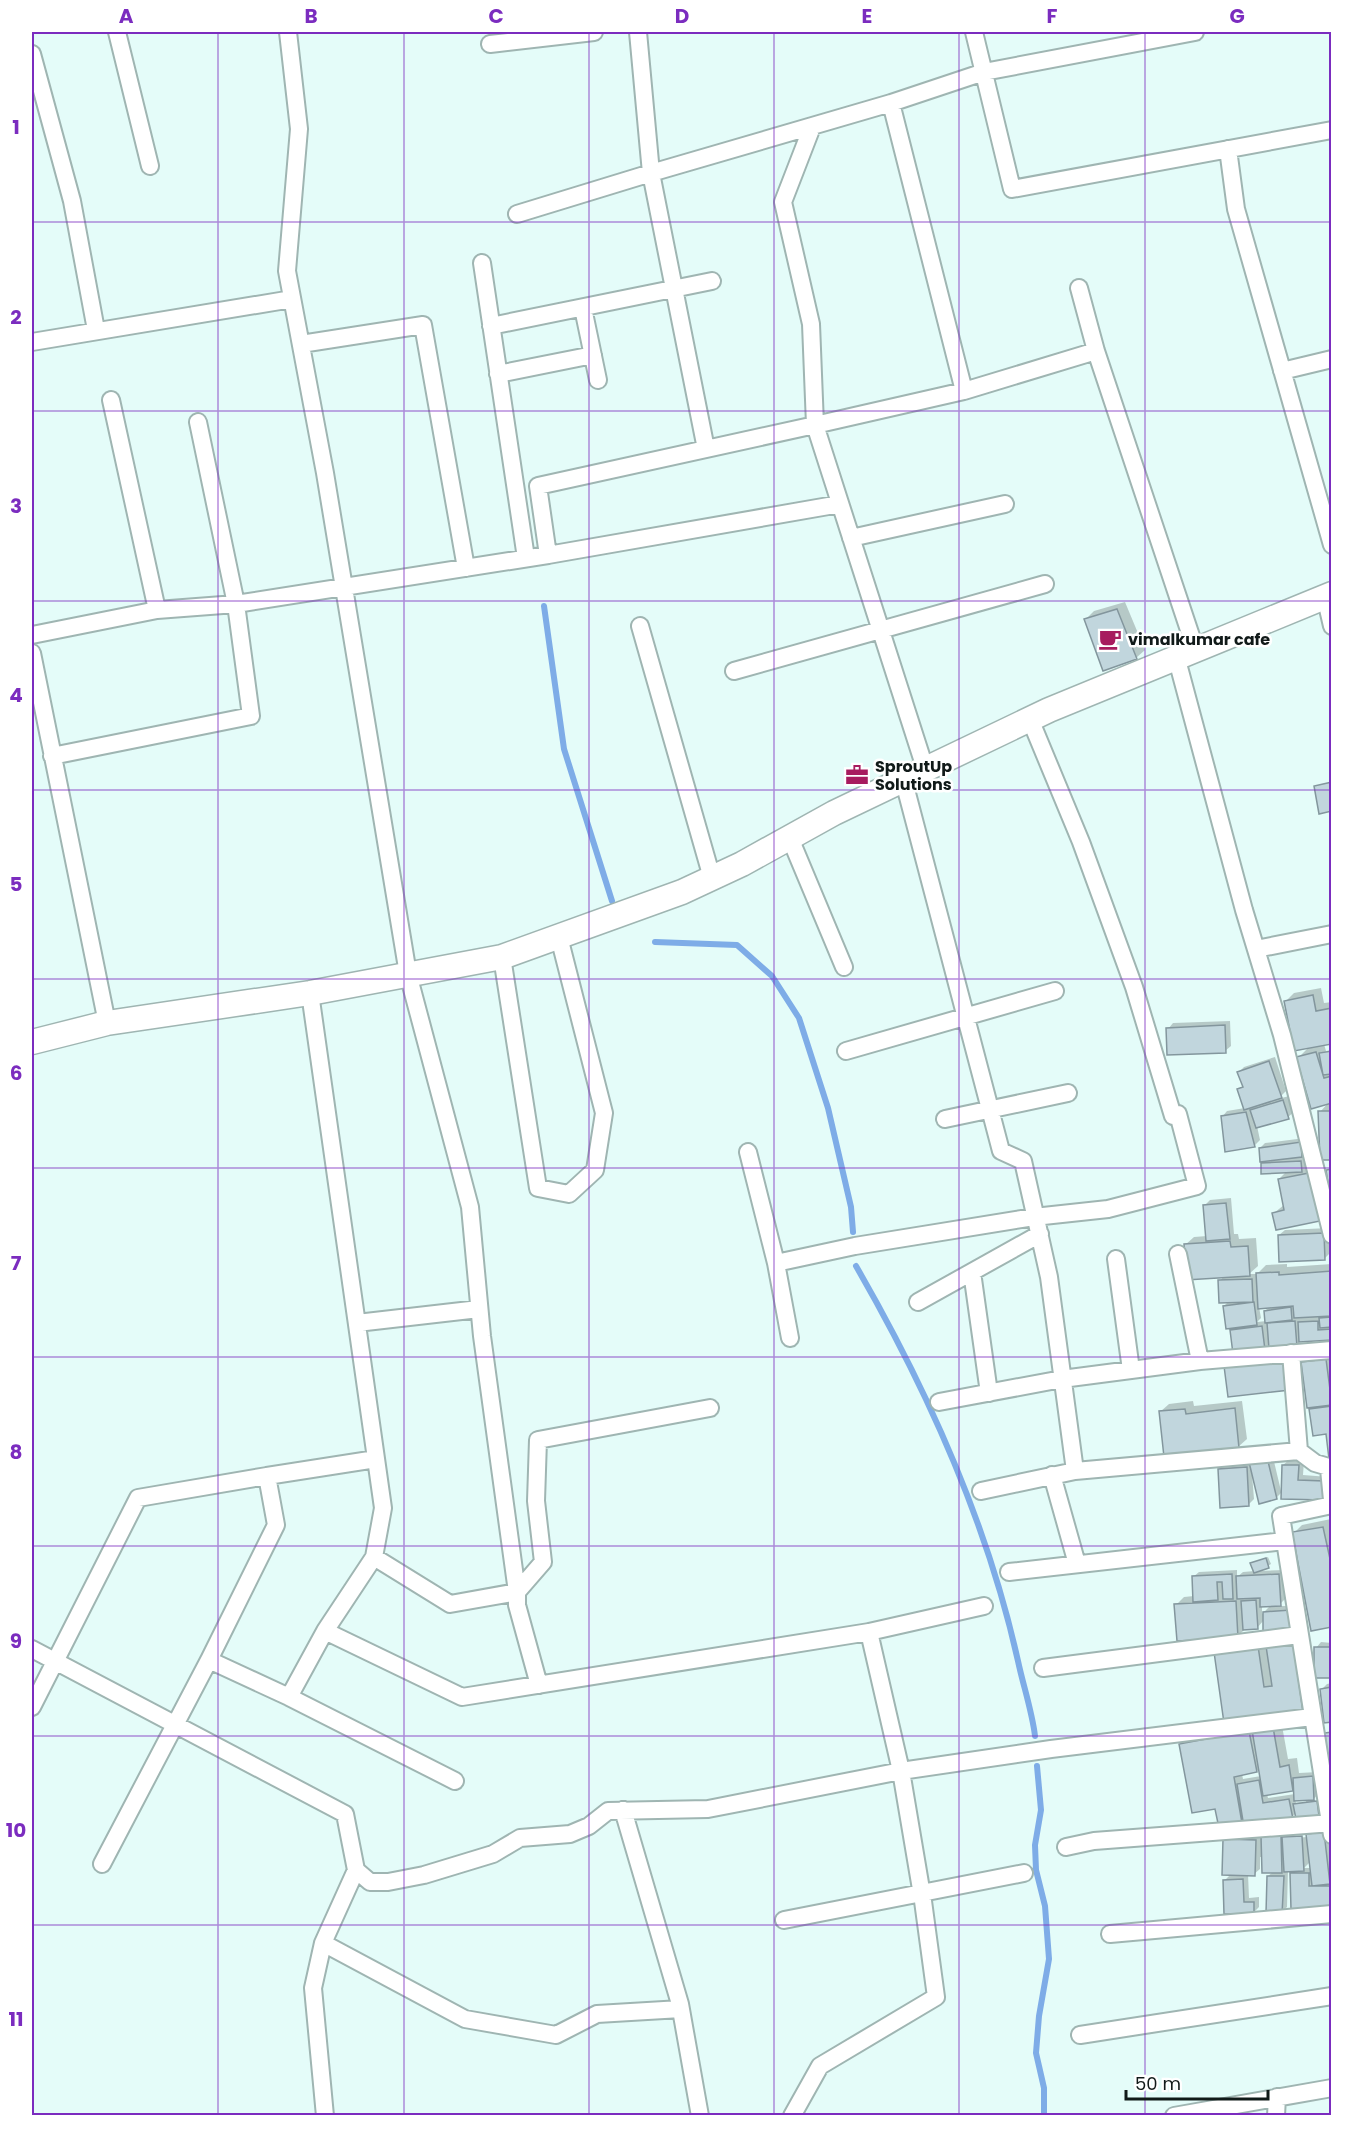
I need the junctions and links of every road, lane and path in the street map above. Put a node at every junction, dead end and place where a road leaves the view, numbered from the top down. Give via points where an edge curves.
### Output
1 (117, 32) edge
2 (288, 32) edge
3 (594, 32) edge
4 (638, 32) edge
5 (974, 32) edge
6 (1195, 32) edge
7 (490, 44) dead end
8 (32, 54) edge
9 (984, 72) junction
10 (891, 103) junction
11 (812, 127) junction
12 (1332, 130) edge
13 (1228, 149) junction
14 (150, 166) dead end
15 (651, 173) junction
16 (517, 214) dead end
17 (482, 263) dead end
18 (712, 281) dead end
19 (1079, 288) dead end
20 (674, 290) junction
21 (292, 299) junction
22 (583, 308) junction
23 (491, 326) junction
24 (96, 330) junction
25 (32, 342) edge
26 (301, 344) junction
27 (1096, 351) junction
28 (593, 355) junction
29 (1332, 359) edge
30 (1282, 371) junction
31 (498, 374) junction
32 (598, 380) dead end
33 (964, 391) junction
34 (111, 400) dead end
35 (198, 422) dead end
36 (814, 425) junction
37 (706, 449) junction
38 (840, 504) junction
39 (1005, 504) dead end
40 (851, 538) junction
41 (1332, 545) edge
42 (548, 555) junction
43 (526, 558) junction
44 (466, 568) junction
45 (1045, 584) dead end
46 (344, 588) junction
47 (1328, 595) edge
48 (236, 604) junction
49 (157, 610) junction
50 (640, 626) dead end
51 (1332, 626) edge
52 (881, 631) junction
53 (32, 635) edge
54 (1186, 652) junction
55 (32, 653) edge
56 (734, 671) dead end
57 (1030, 719) junction
58 (52, 756) junction
59 (925, 768) junction
60 (903, 778) junction
61 (790, 838) junction
62 (712, 878) junction
63 (1332, 934) edge
64 (559, 936) junction
65 (1256, 949) junction
66 (502, 957) junction
67 (844, 967) dead end
68 (408, 974) junction
69 (1054, 991) dead end
70 (310, 993) junction
71 (966, 1017) junction
72 (107, 1023) junction
73 (32, 1042) edge
74 (846, 1051) dead end
75 (1068, 1093) dead end
76 (990, 1109) junction
77 (945, 1119) dead end
78 (748, 1152) dead end
79 (1034, 1217) junction
80 (1040, 1234) junction
81 (1332, 1235) edge
82 (1179, 1254) dead end
83 (1116, 1259) dead end
84 (776, 1263) junction
85 (972, 1272) junction
86 (918, 1302) dead end
87 (480, 1309) junction
88 (357, 1323) junction
89 (790, 1338) dead end
90 (1332, 1350) edge
91 (1291, 1353) junction
92 (1200, 1361) junction
93 (1131, 1370) junction
94 (1062, 1379) junction
95 (988, 1393) junction
96 (939, 1402) dead end
97 (710, 1408) dead end
98 (1299, 1452) junction
99 (376, 1459) junction
100 (1330, 1469) edge
101 (1075, 1471) junction
102 (1052, 1475) junction
103 (267, 1476) junction
104 (981, 1491) dead end
105 (1332, 1500) edge
106 (1332, 1506) edge
107 (1284, 1541) junction
108 (374, 1557) junction
109 (1077, 1564) junction
110 (1009, 1572) dead end
111 (518, 1592) junction
112 (984, 1606) dead end
113 (325, 1631) junction
114 (869, 1632) junction
115 (1299, 1635) junction
116 (32, 1649) edge
117 (209, 1659) junction
118 (55, 1662) junction
119 (1043, 1668) dead end
120 (539, 1685) junction
121 (289, 1697) junction
122 (32, 1707) edge
123 (1312, 1717) junction
124 (174, 1724) junction
125 (901, 1771) junction
126 (455, 1782) dead end
127 (623, 1810) junction
128 (1331, 1827) edge
129 (1066, 1847) dead end
130 (102, 1864) dead end
131 (356, 1870) junction
132 (1024, 1873) dead end
133 (921, 1893) junction
134 (1332, 1914) edge
135 (784, 1920) dead end
136 (1110, 1934) dead end
137 (323, 1944) junction
138 (1332, 1996) edge
139 (681, 2009) junction
140 (1080, 2035) dead end
141 (1332, 2088) edge
142 (1277, 2097) junction
143 (325, 2115) edge
144 (700, 2115) edge
145 (792, 2115) edge
146 (1174, 2115) edge
147 (1276, 2115) edge

1 - 14 street
2 - 21 street via 299,129 287,271
3 - 7 street
4 - 15 street
5 - 9 street
6 - 9 street
8 - 24 street via 72,201
9 - 10 street
9 - 13 street via 1012,189
10 - 11 street
10 - 33 street
11 - 15 street
11 - 36 street via 783,202 811,324
12 - 13 street
13 - 30 street via 1236,209
15 - 16 street
15 - 20 street
17 - 23 street
18 - 20 street
19 - 27 street
20 - 22 street
20 - 37 street
21 - 24 street
21 - 26 street
22 - 23 street
22 - 28 street
23 - 31 street
24 - 25 street
26 - 44 street via 423,325
26 - 46 street
27 - 33 street
27 - 54 street
28 - 31 street
28 - 32 street
29 - 30 street
30 - 41 street
31 - 43 street
33 - 36 street
34 - 49 street
35 - 48 street
36 - 37 street
36 - 38 street
37 - 42 street via 538,486
38 - 40 street
38 - 42 street
39 - 40 street
40 - 52 street
42 - 43 street
43 - 44 street
44 - 46 street
45 - 52 street
46 - 48 street
46 - 68 street
47 - 51 street
47 - 54 main road
48 - 49 street
48 - 58 street via 251,716
49 - 53 street
50 - 62 street
52 - 56 street
52 - 59 street
54 - 57 main road
54 - 65 street
55 - 58 street
57 - 59 main road
57 - 79 street via 1081,842 1134,987 1173,1116 1178,1114 1197,1186 1107,1209
58 - 72 street
59 - 60 main road
60 - 61 main road
60 - 71 street
61 - 62 main road
61 - 67 street
62 - 64 main road
63 - 65 street
64 - 66 main road
64 - 66 street via 604,1113 595,1170 569,1194 538,1188
65 - 81 street via 1282,1035
66 - 68 main road
68 - 70 main road
68 - 87 street via 470,1207
69 - 71 street
70 - 72 main road
70 - 88 street
71 - 74 street
71 - 76 street
72 - 73 main road
75 - 76 street
76 - 77 street
76 - 79 street via 1001,1150 1023,1161
78 - 84 street
79 - 80 street
79 - 84 street
80 - 85 street
80 - 94 street
82 - 92 street
83 - 93 street
84 - 89 street
85 - 86 street
85 - 95 street
87 - 88 street
87 - 111 street
88 - 99 street
90 - 91 street
91 - 92 street
91 - 98 street
92 - 93 street
93 - 94 street
94 - 95 street
94 - 101 street
95 - 96 street
97 - 111 street via 538,1440 536,1501 543,1562
98 - 100 street
98 - 101 street
99 - 103 street
99 - 108 street via 383,1508
100 - 105 street
101 - 102 street
102 - 104 street
102 - 109 street
103 - 117 street via 276,1525
103 - 118 street via 138,1497
106 - 107 street via 1281,1516
107 - 109 street
107 - 115 street
108 - 111 street via 450,1604
108 - 113 street
109 - 110 street
111 - 120 street via 517,1605
112 - 114 street
113 - 120 street via 462,1697
113 - 121 street
114 - 120 street
114 - 125 street
115 - 119 street
115 - 123 street
116 - 118 street
117 - 121 street
117 - 124 street
118 - 122 street
118 - 124 street
121 - 126 street
123 - 125 street
123 - 128 street
124 - 130 street
124 - 131 street via 345,1814
125 - 127 street via 708,1809
125 - 133 street
127 - 131 street via 608,1811 570,1834 520,1838 493,1854 424,1875 370,1882
127 - 139 street
128 - 129 street via 1094,1841
131 - 137 street
132 - 133 street
133 - 135 street
133 - 145 street via 936,1997 820,2066
134 - 136 street
137 - 139 street via 465,2019 556,2035 597,2014
137 - 143 street via 313,1988
138 - 140 street
139 - 144 street
141 - 142 street
142 - 146 street
142 - 147 street

